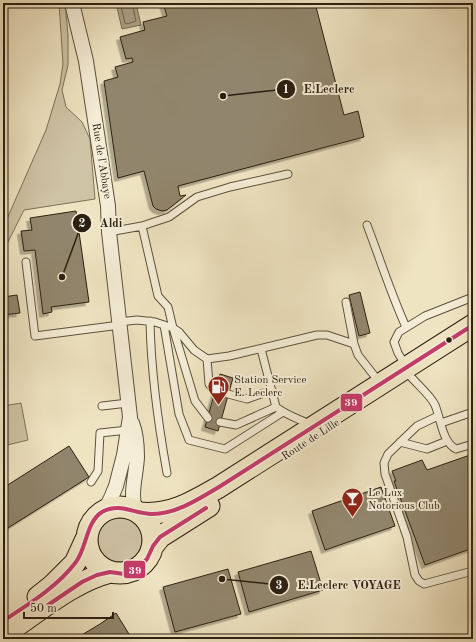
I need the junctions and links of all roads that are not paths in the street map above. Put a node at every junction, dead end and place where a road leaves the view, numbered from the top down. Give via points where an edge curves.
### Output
1 (72, 3) edge
2 (288, 174) dead end
3 (367, 225) dead end
4 (142, 226) junction
5 (109, 232) junction
6 (26, 262) dead end
7 (473, 297) edge
8 (346, 302) dead end
9 (150, 321) junction
10 (120, 323) junction
11 (164, 325) junction
12 (473, 325) edge
13 (406, 327) junction
14 (173, 328) junction
15 (473, 337) edge
16 (354, 344) junction
17 (261, 348) junction
18 (207, 359) junction
19 (409, 372) junction
20 (381, 385) junction
21 (272, 390) junction
22 (215, 392) dead end
23 (228, 394) dead end
24 (128, 403) junction
25 (102, 406) dead end
26 (276, 407) junction
27 (282, 412) junction
28 (473, 412) edge
29 (438, 416) junction
30 (208, 418) dead end
31 (220, 422) dead end
32 (129, 423) junction
33 (441, 423) junction
34 (315, 427) junction
35 (448, 441) junction
36 (400, 442) junction
37 (473, 444) edge
38 (167, 473) dead end
39 (91, 482) dead end
40 (105, 510) junction
41 (137, 512) junction
42 (86, 539) junction
43 (153, 546) junction
44 (473, 571) edge
45 (110, 572) junction
46 (3, 621) edge
47 (3, 635) edge

1 - 5 street, Rue de l'Abbaye via 86,61 108,206
2 - 4 lane via 197,197 169,217
3 - 13 lane
4 - 5 lane
4 - 14 lane via 158,296 168,306
5 - 10 street, Rue de l'Abbaye
6 - 10 lane via 35,336
7 - 13 lane via 425,316
8 - 16 lane
9 - 10 lane
9 - 11 lane
9 - 38 lane via 158,426
10 - 24 street, Rue de l'Abbaye
11 - 14 lane
11 - 27 lane via 179,414 189,440 225,449
12 - 19 main road, Route de Lille
13 - 19 lane via 399,332 394,342
14 - 18 lane via 194,350
14 - 30 lane via 195,400
15 - 19 main road, Route de Lille
16 - 17 lane via 327,335 318,335
16 - 20 lane via 358,355
17 - 18 lane
17 - 21 lane
18 - 22 lane via 209,384
19 - 20 main road, Route de Lille
19 - 29 lane via 434,404
19 - 43 main road, Route de Lille via 175,527
20 - 34 main road, Route de Lille
21 - 23 lane via 247,399
21 - 26 lane
24 - 25 lane
24 - 32 street, Rue de l'Abbaye
26 - 27 lane
26 - 31 lane via 236,425
27 - 34 lane
28 - 33 lane
29 - 33 lane
29 - 36 lane via 417,426
32 - 39 lane via 100,434 98,471
32 - 40 street, Rue de l'Abbaye via 116,486
32 - 41 street, Rue de l'Abbaye via 133,425 137,451 132,500
33 - 35 lane
34 - 41 main road, Route de Lille via 192,503 166,512
35 - 36 lane via 427,449
35 - 37 lane via 456,449
36 - 44 lane via 388,454 384,463 385,474 407,537 415,575 424,584
40 - 41 main road via 118,507
40 - 42 main road via 92,522
41 - 43 main road via 151,528
42 - 45 main road via 92,559
42 - 46 main road via 71,568 53,585
43 - 45 main road via 147,559 137,569 124,574
45 - 47 main road via 82,582

